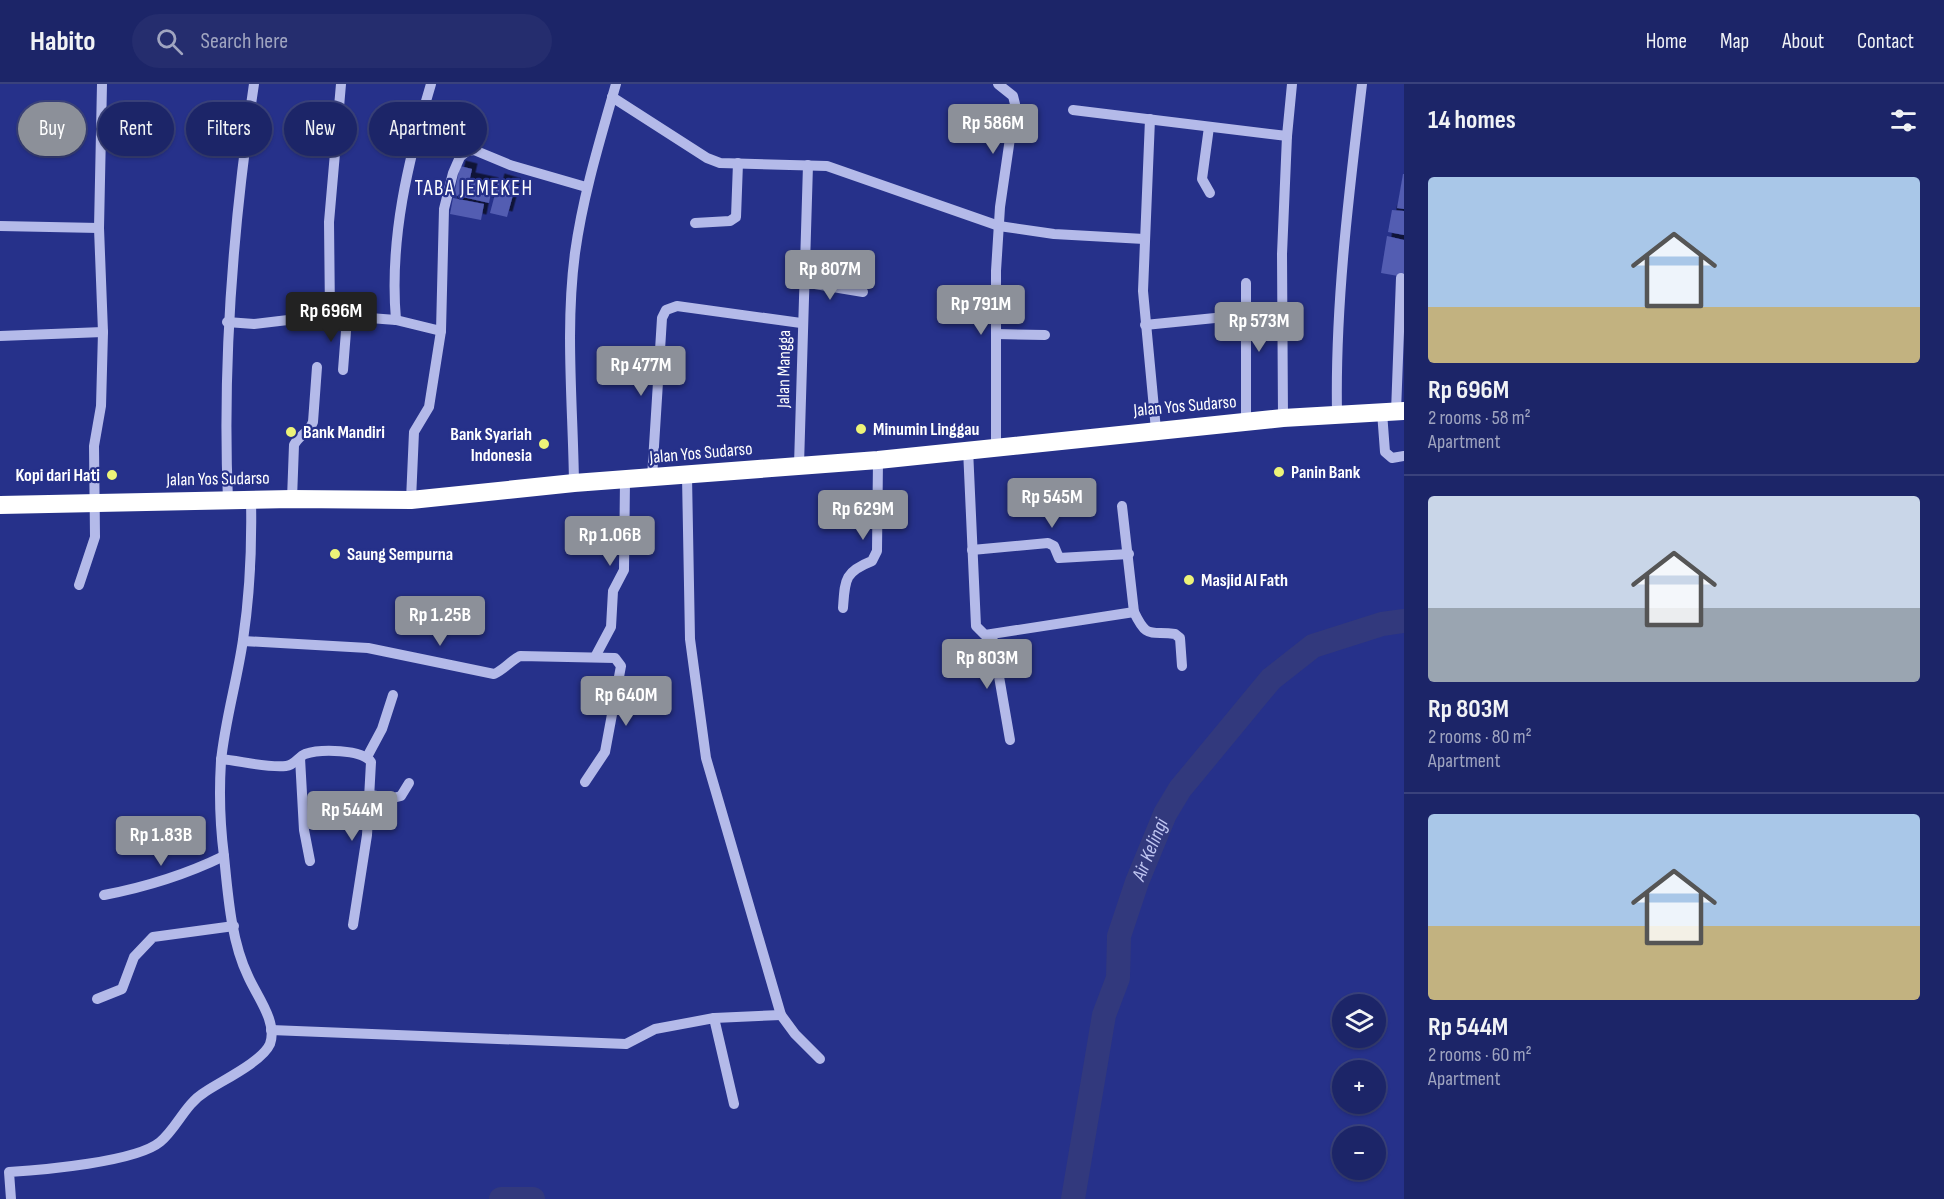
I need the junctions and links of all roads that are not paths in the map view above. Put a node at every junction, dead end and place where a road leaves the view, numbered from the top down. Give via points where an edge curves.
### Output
1 (102, 84) edge
2 (254, 84) edge
3 (341, 84) edge
4 (431, 84) edge
5 (998, 84) edge
6 (1292, 84) edge
7 (1362, 84) edge
8 (614, 85) edge
9 (612, 97) junction
10 (1073, 110) dead end
11 (1150, 119) junction
12 (1209, 127) junction
13 (1287, 136) junction
14 (738, 163) junction
15 (808, 165) junction
16 (586, 187) junction
17 (1210, 193) dead end
18 (695, 223) dead end
19 (0, 226) edge
20 (999, 226) junction
21 (99, 228) junction
22 (1144, 239) junction
23 (1401, 278) dead end
24 (803, 282) junction
25 (1246, 284) dead end
26 (863, 292) dead end
27 (330, 315) junction
28 (1245, 315) junction
29 (347, 318) junction
30 (396, 320) junction
31 (227, 322) junction
32 (801, 323) junction
33 (1145, 325) junction
34 (441, 331) junction
35 (103, 332) junction
36 (996, 334) junction
37 (1045, 335) dead end
38 (0, 336) edge
39 (317, 368) dead end
40 (343, 370) dead end
41 (1394, 412) edge
42 (1337, 413) junction
43 (1283, 418) junction
44 (1246, 422) junction
45 (1156, 430) junction
46 (996, 447) junction
47 (968, 449) junction
48 (1404, 456) edge
49 (878, 459) junction
50 (799, 465) junction
51 (687, 476) junction
52 (652, 478) junction
53 (625, 480) junction
54 (574, 483) junction
55 (292, 499) junction
56 (251, 500) junction
57 (411, 500) junction
58 (228, 501) junction
59 (96, 503) junction
60 (0, 505) edge
61 (1122, 506) dead end
62 (972, 550) junction
63 (1129, 554) junction
64 (79, 585) dead end
65 (843, 608) dead end
66 (1134, 612) junction
67 (992, 636) junction
68 (243, 641) junction
69 (595, 657) junction
70 (1182, 666) dead end
71 (393, 696) dead end
72 (1010, 740) dead end
73 (368, 757) junction
74 (300, 758) junction
75 (221, 759) junction
76 (585, 782) dead end
77 (409, 783) dead end
78 (369, 795) junction
79 (224, 856) junction
80 (310, 861) dead end
81 (104, 895) dead end
82 (353, 925) dead end
83 (234, 926) junction
84 (97, 999) dead end
85 (781, 1015) junction
86 (714, 1018) junction
87 (271, 1030) junction
88 (819, 1059) dead end
89 (734, 1104) dead end
90 (5, 1173) edge
91 (11, 1199) edge

1 - 21 street
2 - 31 street
3 - 27 street via 329,222
4 - 30 street via 404,186 394,274
5 - 20 street via 1013,96 1015,104
6 - 13 street
7 - 42 street via 1337,343
8 - 9 street
9 - 14 street via 707,158
9 - 16 street
10 - 11 street
11 - 12 street
11 - 22 street
12 - 13 street
12 - 17 street via 1202,179
13 - 43 street via 1282,254
14 - 15 street
14 - 18 street via 736,217 730,221
15 - 20 street via 852,173
15 - 24 street, Jalan Mangga
16 - 34 street via 474,150 460,157 444,209
16 - 54 street via 571,311
19 - 21 street
20 - 22 street via 1054,234
20 - 36 street
21 - 35 street
22 - 33 street
23 - 41 street
24 - 26 street
24 - 32 street, Jalan Mangga
25 - 28 street
27 - 29 street
27 - 31 street via 254,324
28 - 33 street
28 - 44 street
29 - 30 street
29 - 40 street
30 - 34 street
31 - 58 street
32 - 50 street, Jalan Mangga
32 - 52 street via 677,306 666,310 662,318
33 - 45 street
34 - 57 street via 429,407 414,432
35 - 38 street
35 - 59 street via 101,406 94,446
36 - 37 street
36 - 46 street
39 - 55 street via 313,422 294,445
41 - 42 highway, Jalan Yos Sudarso
41 - 48 street via 1384,452 1392,458
42 - 43 highway, Jalan Yos Sudarso
43 - 44 highway, Jalan Yos Sudarso
44 - 45 highway, Jalan Yos Sudarso
45 - 46 highway, Jalan Yos Sudarso
46 - 47 highway, Jalan Yos Sudarso
47 - 49 highway, Jalan Yos Sudarso
47 - 62 street
49 - 50 highway, Jalan Yos Sudarso
49 - 65 street via 877,551 872,561 848,576
50 - 51 highway, Jalan Yos Sudarso
51 - 52 highway, Jalan Yos Sudarso
51 - 85 street via 690,639 706,758
52 - 53 highway, Jalan Yos Sudarso
53 - 54 highway, Jalan Yos Sudarso
53 - 69 street via 624,570 614,591 611,627
54 - 57 highway, Jalan Yos Sudarso
55 - 56 highway, Jalan Yos Sudarso
55 - 57 highway, Jalan Yos Sudarso
56 - 58 highway, Jalan Yos Sudarso
56 - 68 street via 252,557
58 - 59 highway, Jalan Yos Sudarso
59 - 60 highway, Jalan Yos Sudarso
59 - 64 street via 94,545
61 - 63 street
62 - 63 street via 1048,543 1054,546 1059,558
62 - 67 street via 975,626 980,633
63 - 66 street
66 - 67 street
66 - 70 street via 1143,631 1175,634 1180,638
67 - 72 street
68 - 69 street via 368,648 494,674 520,656
68 - 75 street
69 - 76 street via 615,658 621,666 605,752
71 - 73 street
73 - 74 street via 353,752 306,754
73 - 78 street
74 - 75 street via 282,766
74 - 80 street
75 - 79 street via 219,797
77 - 78 street via 401,796
78 - 82 street
79 - 81 street via 168,880
79 - 83 street
83 - 84 street via 153,938 134,957 122,989
83 - 87 street via 241,961
85 - 86 street
85 - 88 street
86 - 87 street via 655,1029 626,1044
86 - 89 street
87 - 90 street via 265,1052 200,1095 154,1147 52,1170
90 - 91 street

